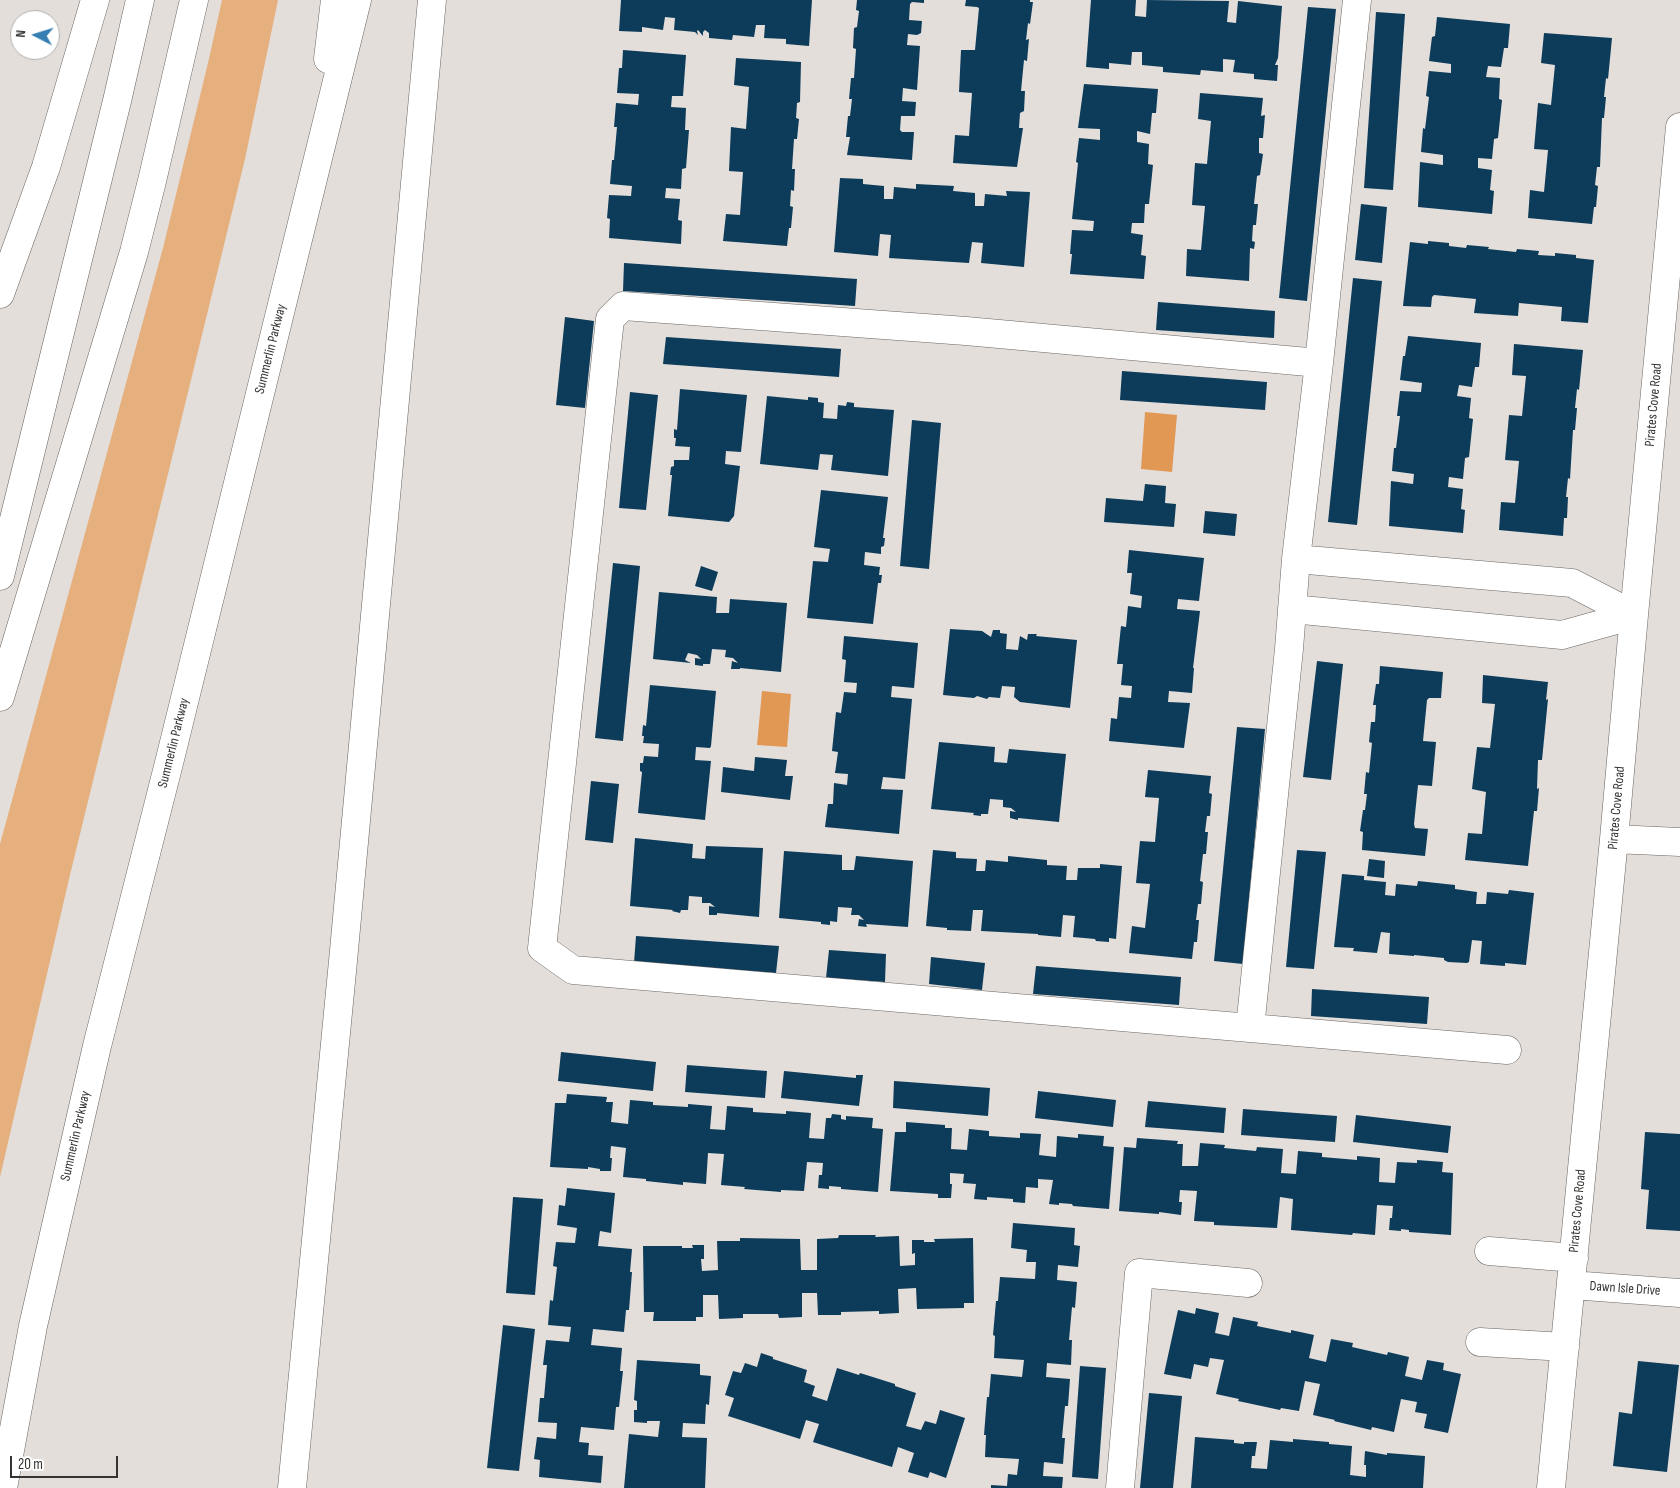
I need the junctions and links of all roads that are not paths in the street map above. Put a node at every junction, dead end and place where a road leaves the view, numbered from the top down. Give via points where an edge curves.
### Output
1 (95, 0) edge
2 (140, 0) edge
3 (194, 0) edge
4 (335, 0) edge
5 (357, 0) edge
6 (432, 0) edge
7 (1357, 0) edge
8 (1680, 127) edge
9 (315, 172) junction
10 (0, 294) edge
11 (1319, 363) junction
12 (1296, 558) junction
13 (0, 576) edge
14 (1292, 609) junction
15 (1634, 615) junction
16 (0, 697) edge
17 (1614, 839) junction
18 (1680, 842) edge
19 (1250, 1028) junction
20 (1508, 1050) dead end
21 (1489, 1251) dead end
22 (1574, 1258) junction
23 (1248, 1283) dead end
24 (1571, 1285) junction
25 (1680, 1293) edge
26 (1480, 1342) dead end
27 (1565, 1347) junction
28 (3, 1488) edge
29 (292, 1488) edge
30 (1120, 1488) edge
31 (1551, 1488) edge

1 - 10 main road via 46,167
2 - 13 main road
3 - 16 main road via 134,252
4 - 9 main road
5 - 9 main road, Summerlin Parkway
6 - 29 main road
7 - 11 main road
8 - 15 main road, Pirates Cove Road
9 - 28 main road, Summerlin Parkway via 97,1046 33,1326
11 - 12 main road
11 - 19 main road via 966,331 623,306 610,318 542,948 573,970
12 - 14 main road
12 - 15 main road via 1572,583
14 - 15 main road via 1562,635
14 - 19 main road
15 - 17 main road, Pirates Cove Road
17 - 18 main road
17 - 22 main road, Pirates Cove Road
19 - 20 main road
21 - 22 main road
22 - 24 main road, Pirates Cove Road
23 - 30 main road via 1139,1273
24 - 25 main road, Dawn Isle Drive
24 - 27 main road, Pirates Cove Road
26 - 27 main road
27 - 31 main road, Pirates Cove Road

